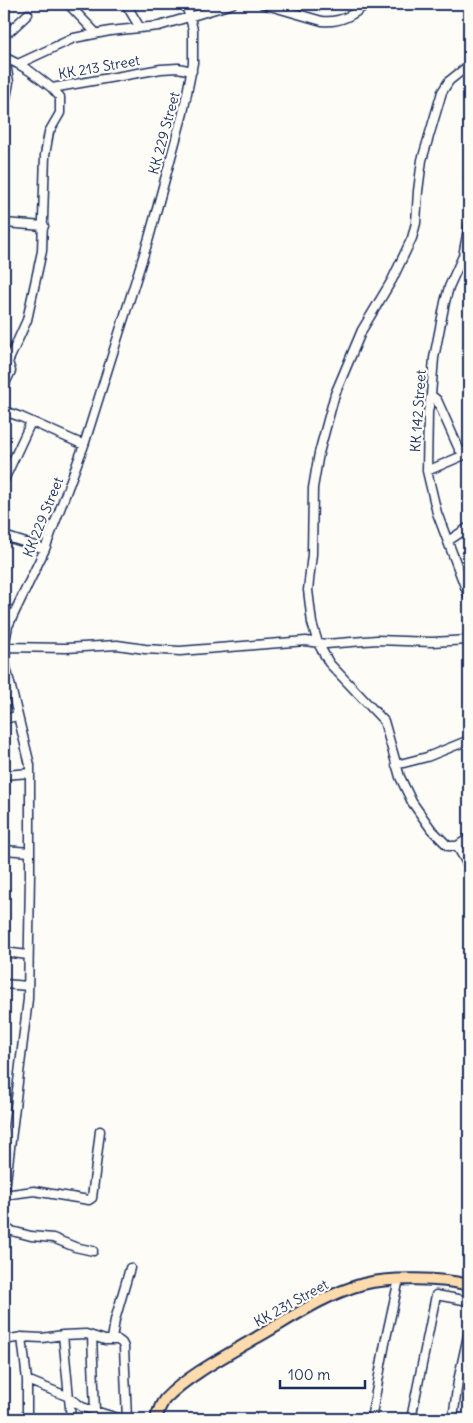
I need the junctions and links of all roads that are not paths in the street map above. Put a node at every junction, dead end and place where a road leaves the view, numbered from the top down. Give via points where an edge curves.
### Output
1 (68, 4) edge
2 (126, 4) edge
3 (185, 4) edge
4 (232, 4) edge
5 (263, 4) edge
6 (366, 4) edge
7 (28, 14) dead end
8 (190, 17) junction
9 (140, 28) junction
10 (4, 30) edge
11 (96, 33) junction
12 (4, 57) edge
13 (18, 64) junction
14 (469, 65) edge
15 (192, 71) junction
16 (52, 88) junction
17 (4, 109) edge
18 (469, 154) edge
19 (469, 180) edge
20 (4, 223) edge
21 (469, 224) edge
22 (44, 226) junction
23 (4, 386) edge
24 (431, 395) junction
25 (4, 411) edge
26 (31, 422) junction
27 (84, 445) junction
28 (468, 453) edge
29 (427, 471) junction
30 (4, 480) edge
31 (469, 527) edge
32 (4, 536) edge
33 (448, 541) junction
34 (45, 549) junction
35 (469, 597) edge
36 (469, 640) edge
37 (318, 643) junction
38 (4, 647) edge
39 (5, 667) edge
40 (17, 716) junction
41 (4, 719) edge
42 (469, 740) edge
43 (396, 765) junction
44 (30, 772) junction
45 (4, 775) edge
46 (469, 838) edge
47 (457, 846) junction
48 (4, 850) edge
49 (30, 852) junction
50 (469, 867) edge
51 (4, 952) edge
52 (28, 955) junction
53 (4, 984) edge
54 (28, 986) junction
55 (100, 1131) dead end
56 (4, 1196) edge
57 (4, 1229) edge
58 (93, 1251) dead end
59 (130, 1268) dead end
60 (399, 1280) junction
61 (469, 1285) edge
62 (469, 1301) edge
63 (469, 1331) edge
64 (64, 1335) junction
65 (92, 1336) junction
66 (22, 1337) junction
67 (4, 1340) edge
68 (112, 1340) junction
69 (27, 1380) junction
70 (69, 1397) junction
71 (95, 1411) junction
72 (27, 1419) edge
73 (71, 1419) edge
74 (121, 1419) edge
75 (127, 1419) edge
76 (156, 1419) edge
77 (371, 1419) edge
78 (411, 1419) edge
79 (453, 1419) edge

1 - 11 street
2 - 9 street
3 - 8 street, KK 229 Street
4 - 8 street, KK 213 Street
5 - 6 street via 331,22
7 - 10 street via 10,31
8 - 9 street, KK 213 Street
8 - 15 street, KK 229 Street via 194,40
9 - 11 street, KK 213 Street
11 - 13 street, KK 213 Street via 74,38
12 - 13 street, KK 213 Street
12 - 17 street via 10,82
13 - 16 street, KK 213 Street
14 - 37 street via 449,81 442,92 422,160 412,238 362,330 341,378 325,427 314,488 308,590
15 - 16 street, KK 213 Street via 161,68
15 - 27 street, KK 229 Street via 150,238
16 - 22 street via 60,97 60,113 50,127 45,154
18 - 19 street
20 - 22 street
21 - 24 street, KK 142 Street via 462,256 444,302
22 - 23 street via 27,320 8,362 11,371
24 - 28 street via 437,400 458,449
24 - 29 street, KK 142 Street
25 - 26 street
26 - 27 street
26 - 30 street
27 - 34 street, KK 229 Street
28 - 29 street
29 - 33 street, KK 142 Street via 432,498
31 - 33 street
32 - 34 street
33 - 35 street, KK 142 Street
34 - 38 street, KK 229 Street via 8,626
36 - 37 street
37 - 38 street via 306,641 180,651 116,646
37 - 43 street via 329,663 384,721
38 - 39 street, KK 229 Street
39 - 40 street, KK 229 Street
40 - 41 street
40 - 44 street, KK 229 Street
42 - 43 street
43 - 47 street via 412,802 431,829 448,846
44 - 45 street
44 - 49 street, KK 229 Street
46 - 47 street
47 - 50 street
48 - 49 street
49 - 52 street, KK 229 Street
51 - 52 street
52 - 54 street, KK 229 Street
53 - 54 street
54 - 56 street, KK 229 Street
55 - 56 street via 92,1198 34,1191
57 - 58 street via 53,1238
59 - 68 street
60 - 61 main road, KK 231 Street
60 - 76 main road, KK 231 Street via 365,1284 323,1299 188,1380 161,1404
60 - 77 street
62 - 78 street via 436,1295
63 - 79 street
64 - 65 street
64 - 66 street
64 - 70 street
65 - 68 street
65 - 71 street
66 - 67 street
66 - 69 street
68 - 75 street via 124,1347
69 - 70 street
69 - 72 street
70 - 71 street via 82,1407
70 - 73 street
71 - 74 street

